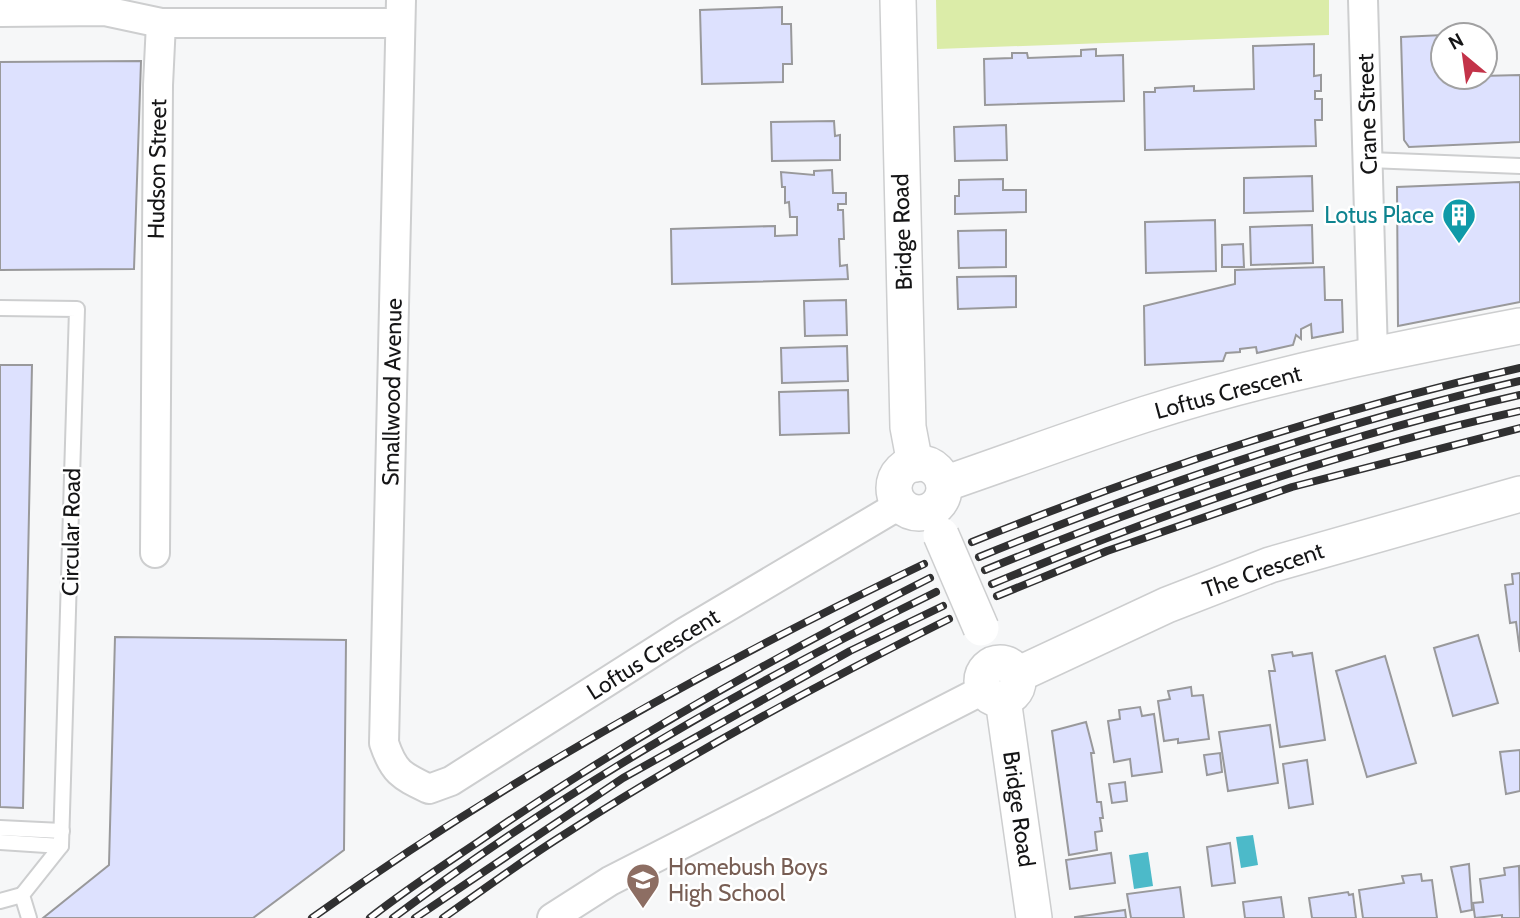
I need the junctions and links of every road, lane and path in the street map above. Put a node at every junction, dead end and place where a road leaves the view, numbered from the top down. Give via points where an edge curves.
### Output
1 (898, 0) edge
2 (1363, 0) edge
3 (0, 12) edge
4 (400, 12) edge
5 (162, 23) junction
6 (1369, 160) junction
7 (1520, 166) edge
8 (0, 308) edge
9 (1520, 326) edge
10 (1373, 355) junction
11 (1520, 494) edge
12 (929, 509) junction
13 (155, 553) dead end
14 (1000, 682) junction
15 (404, 777) joint
16 (0, 828) edge
17 (62, 838) junction
18 (0, 842) edge
19 (22, 895) junction
20 (0, 901) edge
21 (29, 918) edge
22 (552, 918) edge
23 (1034, 918) edge

1 - 12 street, Bridge Road via 908,414 915,464 936,470
2 - 6 street, Crane Street
3 - 5 street via 105,11
4 - 5 street
4 - 15 street, Smallwood Avenue via 384,743 391,766
5 - 13 street, Hudson Street
6 - 7 lane
6 - 10 street, Crane Street
8 - 17 lane, Circular Road via 77,309
9 - 10 street, Loftus Crescent
10 - 12 street, Loftus Crescent via 1146,414
11 - 14 street, The Crescent via 1270,565 1167,605
12 - 14 street, Bridge Road, bridge
12 - 15 street, Loftus Crescent via 685,632 451,781 429,789
14 - 22 street, The Crescent via 634,869
14 - 23 street, Bridge Road
16 - 17 lane
17 - 18 lane
17 - 19 lane
19 - 20 lane
19 - 21 lane

